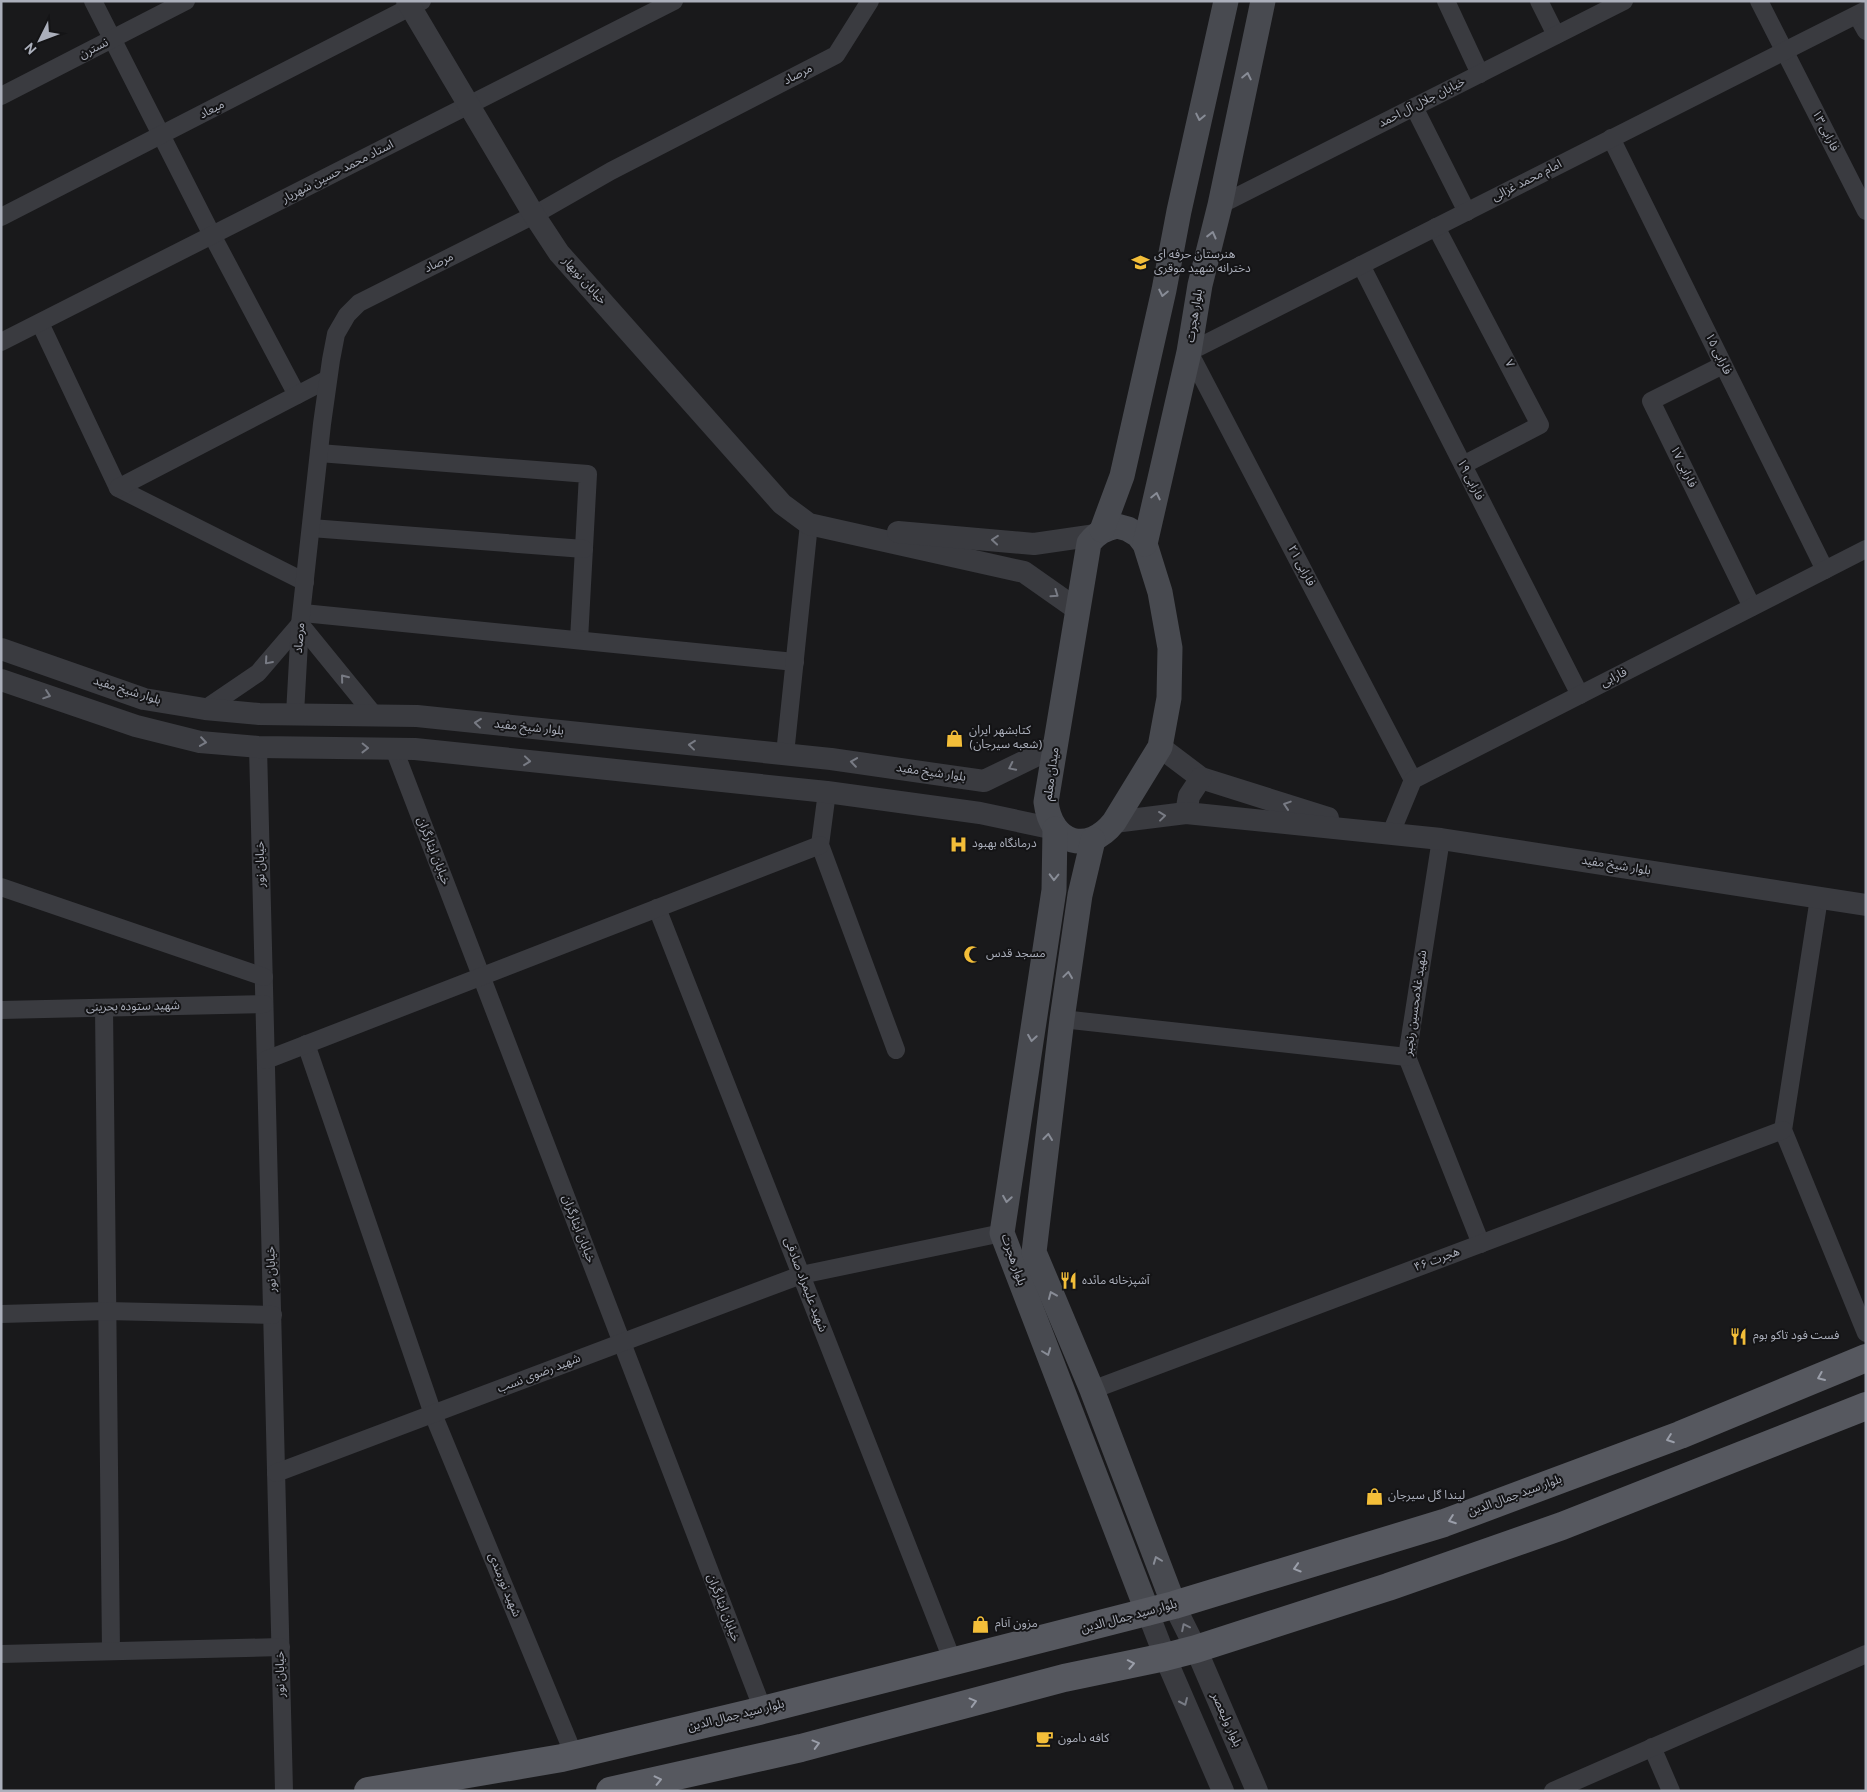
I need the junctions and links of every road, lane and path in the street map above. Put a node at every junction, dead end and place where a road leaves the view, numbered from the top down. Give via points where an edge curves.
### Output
1 (93, 1) edge
2 (186, 1) edge
3 (674, 1) edge
4 (870, 1) edge
5 (1226, 1) edge
6 (1263, 1) edge
7 (1446, 1) edge
8 (1539, 1) edge
9 (1624, 1) edge
10 (1759, 1) edge
11 (413, 3) edge
12 (1862, 12) edge
13 (1866, 31) edge
14 (1556, 35) junction
15 (112, 39) junction
16 (1784, 51) junction
17 (1480, 74) junction
18 (1, 96) edge
19 (470, 105) junction
20 (1414, 107) junction
21 (162, 136) junction
22 (1612, 138) junction
23 (1220, 205) junction
24 (1866, 211) edge
25 (1467, 212) junction
26 (534, 215) junction
27 (1, 217) edge
28 (1436, 227) junction
29 (212, 235) junction
30 (1361, 265) junction
31 (40, 323) junction
32 (1, 342) edge
33 (1189, 352) junction
34 (1723, 365) junction
35 (328, 379) junction
36 (297, 396) junction
37 (319, 453) junction
38 (1463, 466) junction
39 (118, 488) junction
40 (809, 524) junction
41 (311, 528) junction
42 (1099, 532) junction
43 (1034, 544) junction
44 (1145, 544) junction
45 (1866, 549) edge
46 (584, 550) junction
47 (1825, 570) junction
48 (1024, 572) junction
49 (305, 582) junction
50 (1752, 607) junction
51 (1078, 610) junction
52 (301, 618) junction
53 (579, 640) junction
54 (1, 649) edge
55 (795, 662) junction
56 (1, 680) edge
57 (1580, 695) junction
58 (205, 710) junction
59 (295, 714) junction
60 (375, 716) junction
61 (258, 746) junction
62 (1056, 746) junction
63 (1160, 747) junction
64 (394, 749) junction
65 (785, 754) junction
66 (1201, 778) junction
67 (1413, 780) junction
68 (984, 781) junction
69 (827, 792) junction
70 (1186, 813) junction
71 (980, 814) junction
72 (1114, 822) junction
73 (1054, 829) junction
74 (1366, 831) junction
75 (1391, 833) junction
76 (1440, 839) junction
77 (1093, 840) junction
78 (820, 845) junction
79 (1, 887) edge
80 (1819, 898) junction
81 (1866, 905) edge
82 (657, 908) junction
83 (481, 976) junction
84 (264, 977) junction
85 (264, 1004) junction
86 (104, 1008) junction
87 (1, 1010) edge
88 (1062, 1019) junction
89 (306, 1044) junction
90 (896, 1050) dead end
91 (1406, 1057) junction
92 (266, 1060) junction
93 (1783, 1130) junction
94 (1002, 1233) junction
95 (1481, 1244) junction
96 (802, 1275) junction
97 (107, 1311) junction
98 (1, 1314) edge
99 (273, 1315) junction
100 (1866, 1333) edge
101 (622, 1343) junction
102 (1866, 1358) edge
103 (1092, 1390) junction
104 (1866, 1406) edge
105 (433, 1414) junction
106 (276, 1473) junction
107 (1174, 1605) junction
108 (1148, 1613) junction
109 (281, 1647) junction
110 (1196, 1649) junction
111 (111, 1651) junction
112 (1, 1654) edge
113 (1866, 1654) edge
114 (1165, 1657) junction
115 (953, 1662) junction
116 (763, 1710) junction
117 (1652, 1747) junction
118 (574, 1755) junction
119 (284, 1791) edge
120 (369, 1791) edge
121 (610, 1791) edge
122 (1223, 1791) edge
123 (1258, 1791) edge
124 (1553, 1791) edge
125 (1671, 1791) edge

1 - 15 street
2 - 15 street, نسترن
3 - 19 street, استاد محمد حسین شهریار
4 - 26 street, مرصاد via 836,55
5 -> 42 main road via 1122,476
23 -> 6 main road, بلوار هجرت
7 - 17 street
8 - 14 street
9 - 14 street, خیابان جلال آل احمد
10 - 16 street
11 - 19 street, خیابان نوبهار
11 - 21 street, میعاد
12 - 13 street
12 - 16 street, امام محمد غزالی
14 - 17 street, خیابان جلال آل احمد
15 - 18 street, نسترن
15 - 21 street
16 - 22 street, امام محمد غزالی
16 - 24 street
17 - 20 street, خیابان جلال آل احمد
19 - 26 street, خیابان نوبهار
19 - 29 street, استاد محمد حسین شهریار
20 - 23 street, خیابان جلال آل احمد
20 - 25 street
21 - 27 street, میعاد
21 - 29 street
22 - 25 street, امام محمد غزالی
22 - 34 street, فارابی ۱۵
33 -> 23 main road, بلوار هجرت via 1200,285
25 - 28 street, امام محمد غزالی
26 - 35 street, مرصاد via 358,303 336,334
26 - 40 street, خیابان نوبهار via 559,253 782,504
28 - 30 street, امام محمد غزالی
28 - 38 street, ۷ via 1540,425
29 - 31 street, استاد محمد حسین شهریار
29 - 36 street
30 - 33 street, امام محمد غزالی
30 - 38 street, فارابی ۱۹
31 - 32 street, استاد محمد حسین شهریار
31 - 39 street
44 -> 33 main road, بلوار هجرت
33 - 67 street, فارابی ۲۱
34 - 47 street, فارابی ۱۵
34 - 50 street, فارابی ۱۷ via 1651,401
35 - 36 street
35 - 37 street, مرصاد
36 - 39 street
37 - 41 street, مرصاد
37 - 46 street via 588,474
38 - 57 street, فارابی ۱۹
39 - 49 street
43 -> 40 street
40 - 48 street
40 - 55 street
41 - 46 street
41 - 49 street, مرصاد
42 - 43 street
42 - 44 main road via 1117,526 1138,534
42 - 51 main road, میدان معلم via 1089,543
43 - 48 street via 1030,564
44 - 63 main road via 1160,592 1170,648 1169,698
45 - 47 street, فارابی
46 - 53 street
47 - 50 street, فارابی
48 -> 51 street
49 - 52 street, مرصاد
50 - 57 street, فارابی
51 - 62 main road, میدان معلم
52 - 53 street
52 -> 58 street via 258,673
52 - 59 street, مرصاد
60 -> 52 street
53 - 55 street
54 - 58 street, بلوار شیخ مفید via 144,699
55 - 65 street
56 -> 61 street via 136,726 200,742
57 - 67 street, فارابی
58 - 59 street, بلوار شیخ مفید
59 - 60 street, بلوار شیخ مفید
65 -> 60 street, بلوار شیخ مفید via 417,716
61 -> 64 street
61 - 84 street, خیابان نور
62 -> 68 street
62 - 73 main road, میدان معلم via 1046,802
63 - 66 street
63 - 72 main road
64 -> 69 street
64 - 83 street, خیابان ایثارگران
68 -> 65 street, بلوار شیخ مفید
66 - 70 street via 1189,796
74 -> 66 street
67 - 75 street
68 - 71 street via 988,798
69 - 71 street
69 - 78 street
72 -> 70 street
70 - 74 street
71 - 73 street
72 - 77 main road
73 - 77 main road via 1065,838 1079,842
73 -> 94 main road, بلوار هجرت via 1054,890
74 - 75 street, بلوار شیخ مفید
75 - 76 street, بلوار شیخ مفید
76 - 80 street, بلوار شیخ مفید
76 - 91 street, شهید غلامحسین رنجبر
88 -> 77 main road, بلوار هجرت via 1080,895
78 - 82 street
78 - 90 street
79 - 84 street
80 - 81 street, بلوار شیخ مفید
80 - 93 street
82 - 83 street
82 - 96 street, شهید علیمراد صادقی
83 - 89 street
83 - 101 street, خیابان ایثارگران
84 - 85 street, خیابان نور
85 - 86 street, شهید ستوده بحرینی
85 - 92 street, خیابان نور
86 - 87 street, شهید ستوده بحرینی
86 - 97 street
88 - 91 street
103 -> 88 main road, بلوار هجرت via 1034,1252
89 - 92 street
89 - 105 street, شهید نورمندی
91 - 95 street, شهید غلامحسین رنجبر
92 - 99 street, خیابان نور
93 - 95 street, هجرت ۴۶
93 - 100 street
94 - 96 street, شهید رضوی نسب
94 -> 108 main road, بلوار هجرت
95 - 103 street, هجرت ۴۶
96 - 101 street, شهید رضوی نسب
96 - 115 street, شهید علیمراد صادقی
97 - 98 street
97 - 99 street
97 - 111 street
99 - 106 street, خیابان نور
101 - 105 street, شهید رضوی نسب
101 - 116 street, خیابان ایثارگران
102 -> 107 main road, بلوار سید جمال الدین via 1680,1436 1444,1523
107 -> 103 main road, بلوار هجرت
104 - 110 main road via 1562,1526
105 - 106 street, شهید رضوی نسب
105 - 118 street, شهید نورمندی
106 - 109 street, خیابان نور
107 - 108 main road, بلوار سید جمال الدین
110 -> 107 street, بلوار ولیعصر
108 - 114 street
108 - 115 main road, بلوار سید جمال الدین
109 - 111 street
109 - 119 street, خیابان نور
110 - 114 main road
110 - 123 street, بلوار ولیعصر
111 - 112 street
113 - 117 street
121 -> 114 main road via 801,1748 1064,1678
114 -> 122 street
115 - 116 main road, بلوار سید جمال الدین
116 - 118 main road, بلوار سید جمال الدین
117 - 124 street
117 - 125 street
118 - 120 main road, بلوار سید جمال الدین

